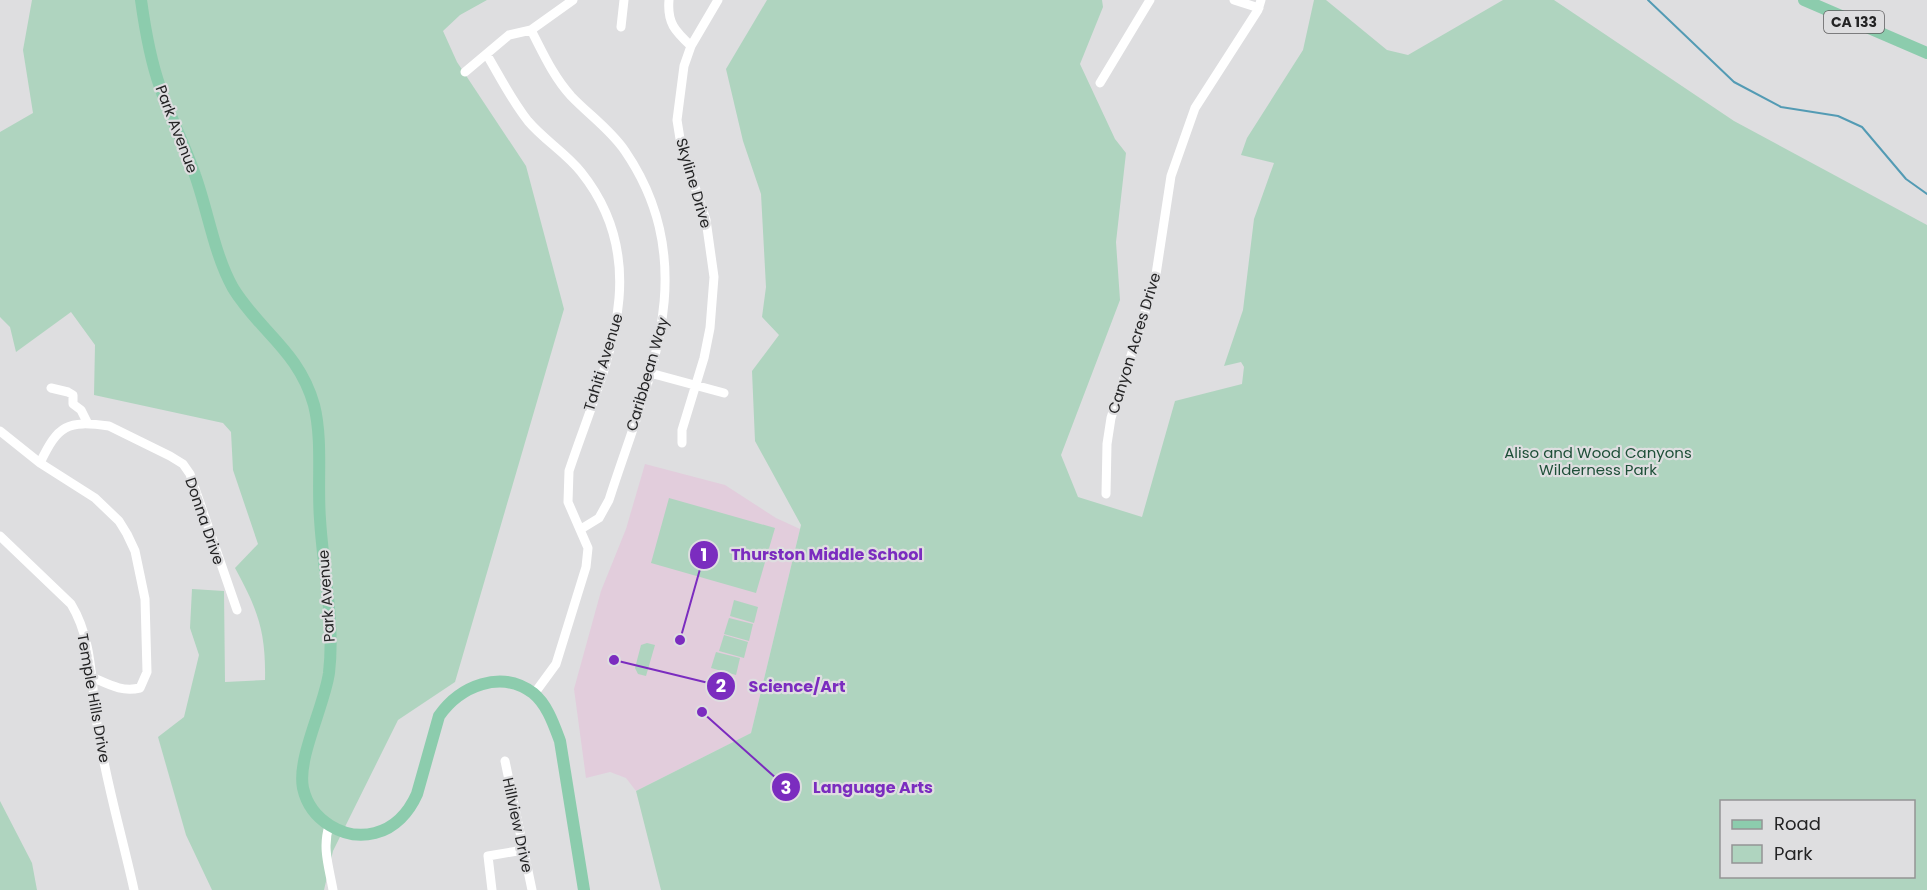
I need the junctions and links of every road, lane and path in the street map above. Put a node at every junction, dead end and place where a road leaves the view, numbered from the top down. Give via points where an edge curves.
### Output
1 (141, 0) edge
2 (573, 0) edge
3 (624, 0) edge
4 (669, 0) edge
5 (718, 0) edge
6 (1150, 0) edge
7 (1234, 0) edge
8 (1804, 0) edge
9 (1260, 4) edge
10 (621, 27) dead end
11 (531, 30) junction
12 (691, 46) junction
13 (1927, 53) edge
14 (486, 55) junction
15 (465, 72) dead end
16 (1100, 83) dead end
17 (650, 373) junction
18 (696, 385) junction
19 (51, 388) dead end
20 (724, 393) dead end
21 (88, 424) junction
22 (0, 431) edge
23 (682, 443) dead end
24 (40, 463) junction
25 (1106, 494) dead end
26 (581, 529) junction
27 (0, 536) edge
28 (237, 610) dead end
29 (94, 678) junction
30 (534, 694) junction
31 (505, 761) dead end
32 (329, 826) junction
33 (523, 850) junction
34 (134, 890) edge
35 (333, 890) edge
36 (492, 890) edge
37 (532, 890) edge
38 (584, 890) edge

1 - 32 main road, Park Avenue via 159,86 195,175 225,270 251,313 294,360 314,408 320,520 331,618 326,690 303,763 302,779 308,802
2 - 11 street
3 - 10 street
4 - 12 street via 669,20
5 - 12 street, Skyline Drive
6 - 16 street
7 - 9 street
8 - 13 main road, CA 133
9 - 25 street, Canyon Acres Drive via 1195,108 1171,176 1155,281 1111,418
11 - 14 street via 509,35
11 - 17 street, Caribbean Way via 561,84 603,125 629,158 656,214 664,253 666,303
12 - 18 street, Skyline Drive via 684,66 677,120 681,145 706,220 714,277 711,328
14 - 15 street
14 - 26 street, Tahiti Avenue via 529,121 580,170 592,188 609,223 620,261 620,304 615,332 568,479 568,502
17 - 18 street
17 - 26 street, Caribbean Way via 609,500 599,518
18 - 20 street
18 - 23 street, Skyline Drive via 682,430
19 - 21 street via 72,395 73,404
21 - 24 street, Donna Drive via 75,424 56,432
21 - 28 street, Donna Drive via 109,426 183,464 195,485
22 - 24 street
24 - 29 street via 95,498 119,521 137,561 145,598 147,672 140,688 130,690
26 - 30 street, Tahiti Avenue via 588,548 586,567 556,664
27 - 29 street, Temple Hills Drive via 71,604 84,632
29 - 34 street, Temple Hills Drive via 97,724
30 - 32 main road via 501,681 465,690 439,716 417,794 403,817 371,834
30 - 38 main road via 552,719 560,741
31 - 33 street, Hillview Drive
32 - 35 street via 325,846
33 - 36 street via 488,856
33 - 37 street, Hillview Drive

